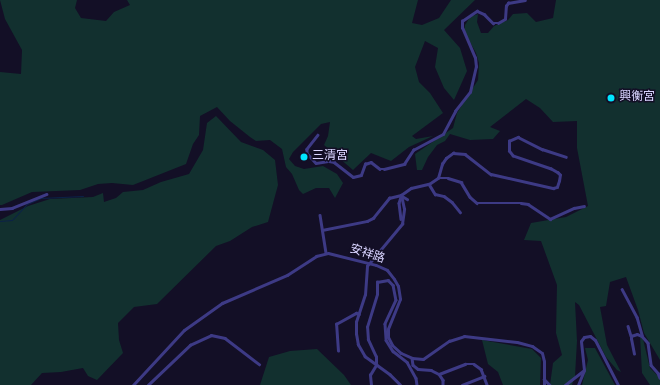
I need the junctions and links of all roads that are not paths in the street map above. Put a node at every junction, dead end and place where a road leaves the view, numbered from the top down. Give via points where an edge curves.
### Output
1 (525, 0) edge
2 (318, 135) dead end
3 (566, 157) dead end
4 (438, 178) junction
5 (429, 184) junction
6 (46, 194) dead end
7 (401, 195) junction
8 (407, 200) dead end
9 (584, 206) dead end
10 (0, 209) edge
11 (460, 212) dead end
12 (320, 215) dead end
13 (322, 230) junction
14 (326, 253) junction
15 (368, 262) junction
16 (622, 290) dead end
17 (359, 314) junction
18 (628, 326) dead end
19 (631, 336) junction
20 (642, 336) junction
21 (338, 352) dead end
22 (634, 354) dead end
23 (412, 358) junction
24 (259, 364) dead end
25 (376, 366) junction
26 (584, 370) junction
27 (439, 374) junction
28 (484, 376) junction
29 (544, 378) junction
30 (660, 378) edge
31 (133, 385) edge
32 (148, 385) edge
33 (371, 385) edge
34 (400, 385) edge
35 (417, 385) edge
36 (443, 385) edge
37 (462, 385) edge
38 (487, 385) edge
39 (544, 385) edge
40 (550, 385) edge
41 (565, 385) edge
42 (578, 385) edge
43 (618, 385) edge

1 - 2 street via 508,3 505,19 498,23 493,23 484,14 477,12 462,21 462,28 475,58 476,67 470,92 455,111 444,134 413,150 404,164 384,169 371,162 365,164 361,174 353,177 334,162 316,163 307,153 306,149
3 - 4 street via 518,137 509,141 509,151 513,156 551,169 560,175 557,187 553,188 491,174 465,154 453,153 446,158
4 - 5 street
4 - 9 street via 461,182 477,203 521,202 550,218
5 - 7 street via 411,188
5 - 11 street via 435,194 452,202
6 - 10 street via 12,208
7 - 8 street
7 - 13 street via 389,198 373,218 367,221
7 - 15 street via 404,209 402,224
12 - 13 street
13 - 14 street
14 - 15 street, 安祥路
14 - 31 street via 316,256 273,281 222,303 188,327
15 - 17 street via 366,295
15 - 23 street, 安祥路 via 387,270 398,286 399,304 388,329 388,337 396,349
16 - 20 street via 637,317
17 - 21 street via 356,313 336,324
17 - 25 street via 356,322 358,345 365,357
18 - 19 street
19 - 20 street
19 - 22 street
20 - 30 street via 650,349 651,365
23 - 27 street via 418,370 431,370
23 - 29 street via 423,359 449,341 464,336 499,339 532,346 542,353
24 - 32 street via 225,338 211,335 190,345
25 - 33 street via 370,374
25 - 34 street
25 - 35 street via 377,360 368,340 367,327 377,294 377,282 388,280 393,285 396,300 385,324 386,340 392,351 407,362
26 - 41 street
26 - 42 street
26 - 43 street via 580,345 584,337 590,336 595,340
27 - 28 street via 470,364 478,366
27 - 36 street
28 - 37 street
28 - 38 street
29 - 39 street
29 - 40 street

